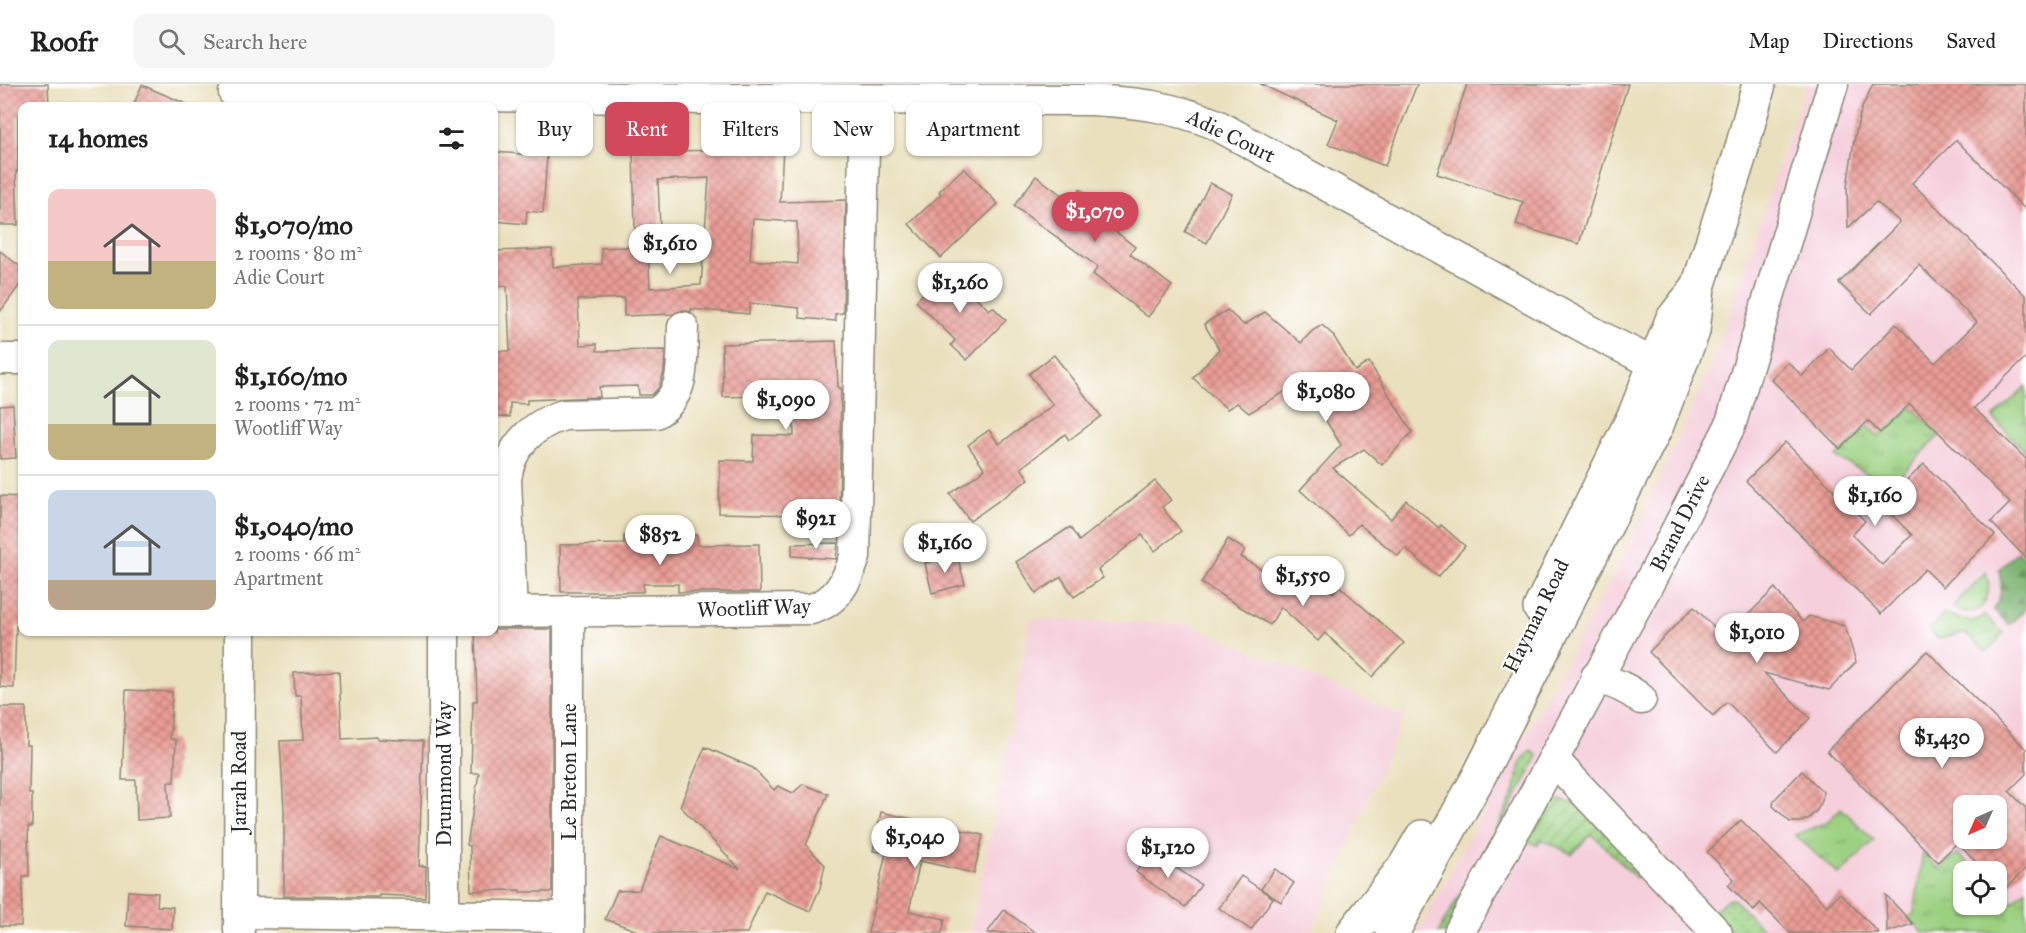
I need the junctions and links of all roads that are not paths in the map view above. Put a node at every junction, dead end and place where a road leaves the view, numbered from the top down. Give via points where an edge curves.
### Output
1 (1759, 84) edge
2 (1833, 84) edge
3 (747, 92) edge
4 (976, 92) edge
5 (234, 95) edge
6 (444, 96) junction
7 (309, 101) edge
8 (865, 101) junction
9 (424, 102) edge
10 (683, 327) dead end
11 (0, 359) edge
12 (18, 359) edge
13 (1666, 369) junction
14 (569, 611) junction
15 (503, 612) edge
16 (240, 636) edge
17 (444, 636) edge
18 (1596, 677) junction
19 (1641, 699) dead end
20 (1554, 760) junction
21 (444, 916) junction
22 (239, 923) edge
23 (569, 925) edge
24 (1353, 933) edge
25 (1392, 933) edge
26 (1459, 933) edge
27 (1717, 933) edge

1 - 13 main road, Hayman Road via 1698,287 1672,320
2 - 18 street, Brand Drive via 1730,426
3 - 6 street, Adie Court
3 - 8 street, Adie Court
4 - 8 street, Adie Court
4 - 13 street, Adie Court via 1114,101 1186,113 1234,134
5 - 7 street, Adie Court
6 - 7 street, Adie Court
6 - 9 street, Adie Court
8 - 14 street, Wootliff Way via 855,557 842,586 835,597 811,609
10 - 15 street via 679,389 665,407 656,413 564,415 550,419 533,429 513,453 506,480
11 - 12 street
13 - 24 main road, Hayman Road via 1635,414 1463,769 1406,866
13 - 25 main road, Hayman Road via 1657,425 1472,788
14 - 15 street, Wootliff Way
14 - 23 street, Le Breton Lane
16 - 22 street, Jarrah Road
17 - 21 street, Drummond Way
18 - 19 street
18 - 20 street, Brand Drive
20 - 26 street, Brand Drive
20 - 27 street
21 - 22 street
21 - 23 street

